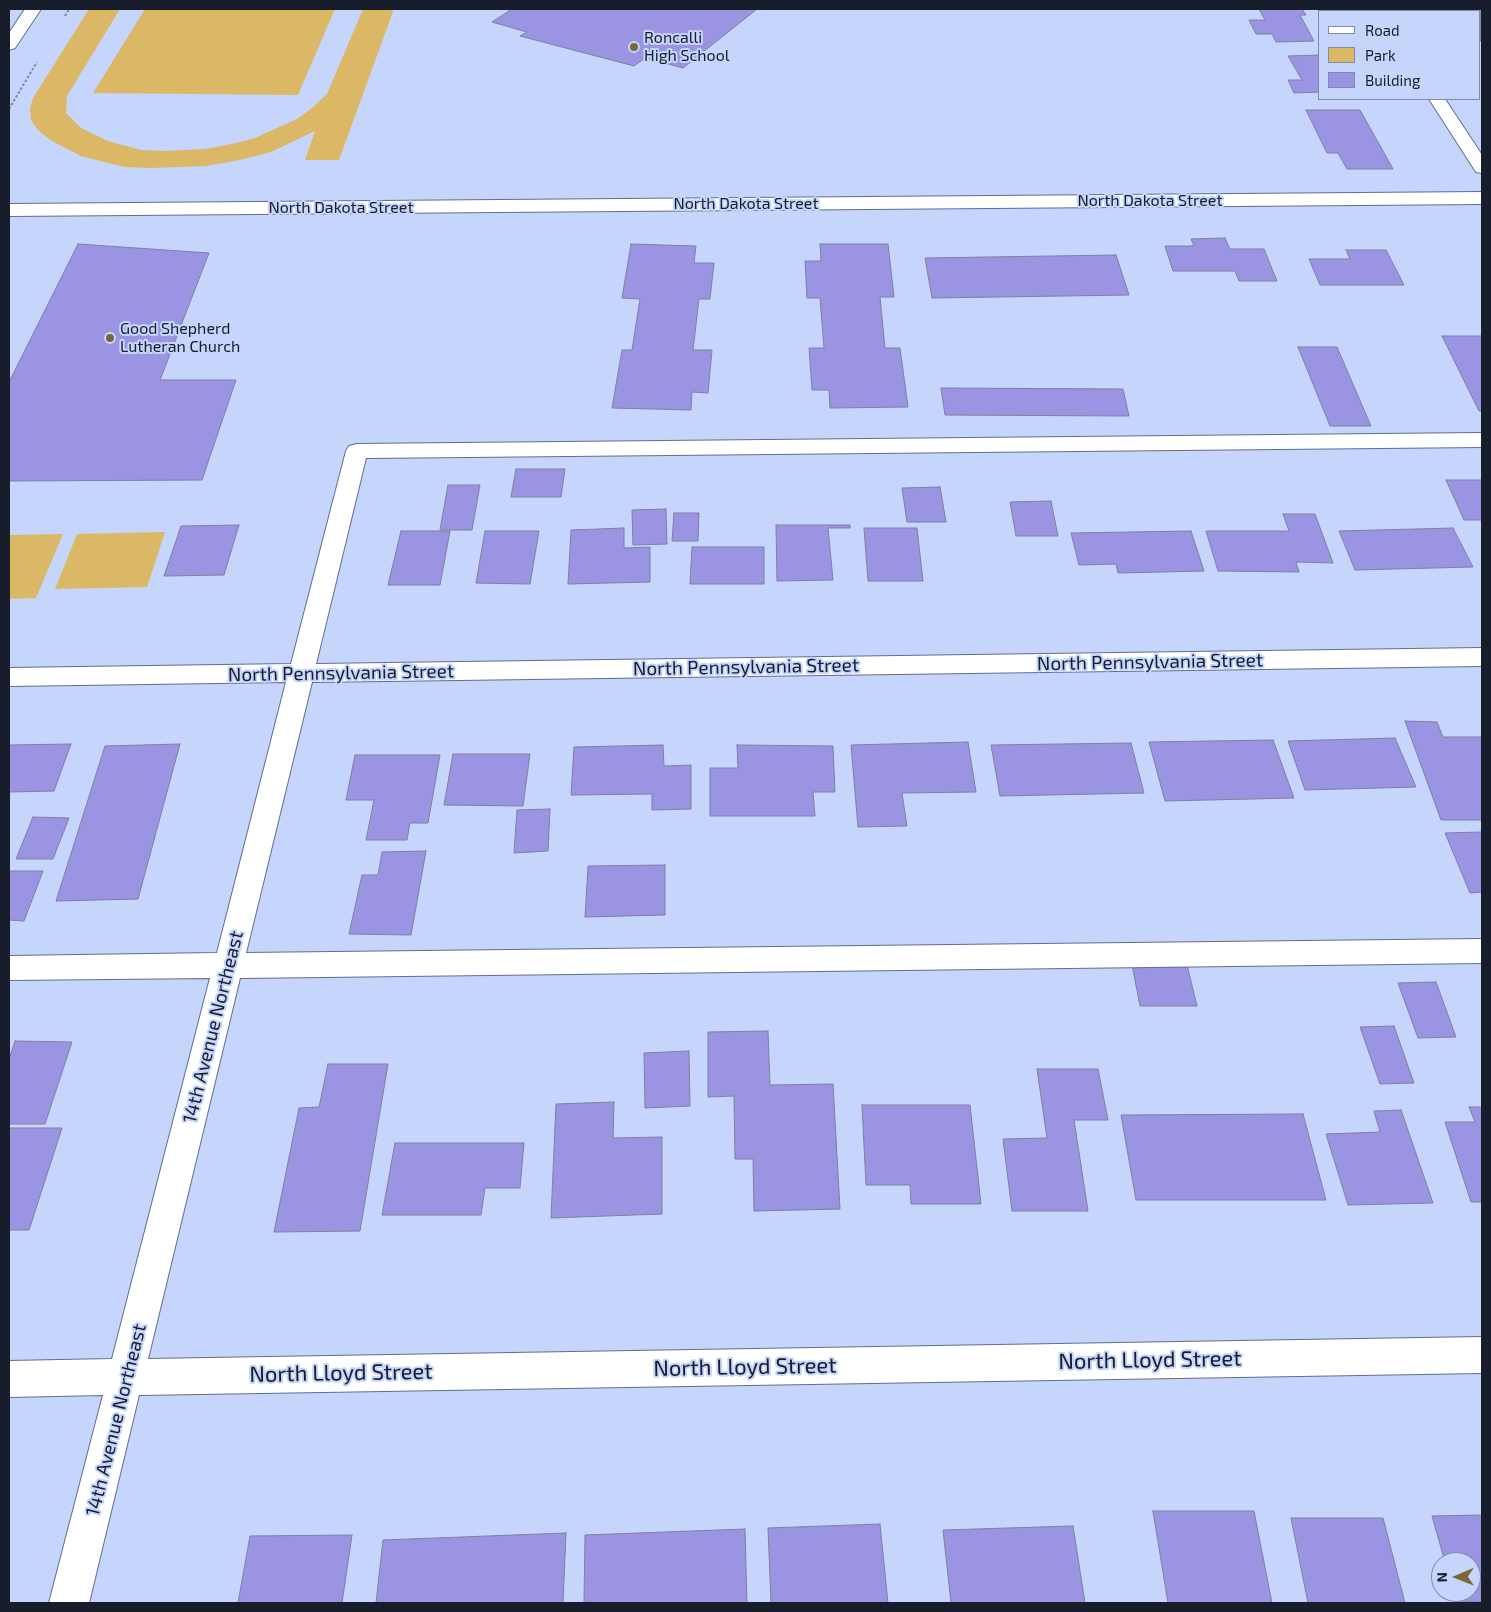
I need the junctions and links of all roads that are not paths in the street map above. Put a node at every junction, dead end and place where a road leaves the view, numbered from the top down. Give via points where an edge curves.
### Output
1 (33, 9) edge
2 (9, 45) edge
3 (1438, 100) edge
4 (1482, 168) edge
5 (1482, 198) edge
6 (9, 210) edge
7 (1482, 440) edge
8 (1482, 657) edge
9 (301, 673) junction
10 (9, 677) edge
11 (1482, 951) edge
12 (229, 965) junction
13 (9, 968) edge
14 (1482, 1355) edge
15 (127, 1377) junction
16 (9, 1379) edge
17 (70, 1603) edge

1 - 2 street
3 - 4 street
5 - 6 street, North Dakota Street
7 - 9 street, 14th Avenue Northeast via 357,451
8 - 9 street, North Pennsylvania Street
9 - 10 street, North Pennsylvania Street
9 - 12 street, 14th Avenue Northeast
11 - 12 street
12 - 13 street
12 - 15 street, 14th Avenue Northeast
14 - 15 street, North Lloyd Street
15 - 16 street, North Lloyd Street
15 - 17 street, 14th Avenue Northeast

